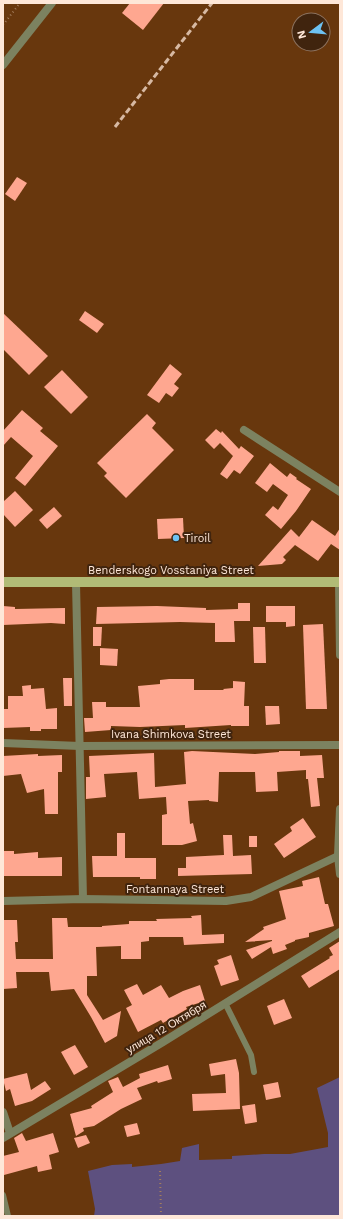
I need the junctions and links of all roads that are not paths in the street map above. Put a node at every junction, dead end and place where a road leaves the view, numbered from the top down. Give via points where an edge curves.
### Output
1 (52, 3) edge
2 (3, 65) edge
3 (244, 430) dead end
4 (340, 492) edge
5 (3, 582) edge
6 (339, 582) edge
7 (76, 583) junction
8 (340, 654) edge
9 (3, 743) edge
10 (340, 744) edge
11 (80, 746) junction
12 (340, 808) edge
13 (338, 856) junction
14 (340, 874) edge
15 (83, 899) junction
16 (3, 901) edge
17 (340, 932) edge
18 (225, 1003) junction
19 (254, 1072) dead end
20 (3, 1112) edge
21 (10, 1133) junction
22 (3, 1138) edge
23 (3, 1195) edge
24 (8, 1216) edge

1 - 2 street
3 - 4 street
5 - 7 main road, Benderskogo Vosstaniya Street
6 - 7 main road, Benderskogo Vosstaniya Street
6 - 8 street
7 - 11 street
9 - 11 street, Ivana Shimkova Street
10 - 11 street, Ivana Shimkova Street
11 - 15 street
12 - 13 street
13 - 14 street
13 - 15 street, Fontannaya Street via 251,897 240,899
15 - 16 street, Fontannaya Street
17 - 18 street, улица 12 Октября
18 - 19 lane via 251,1055
18 - 21 street, улица 12 Октября
20 - 21 street
21 - 22 street, улица 12 Октября
23 - 24 lane

